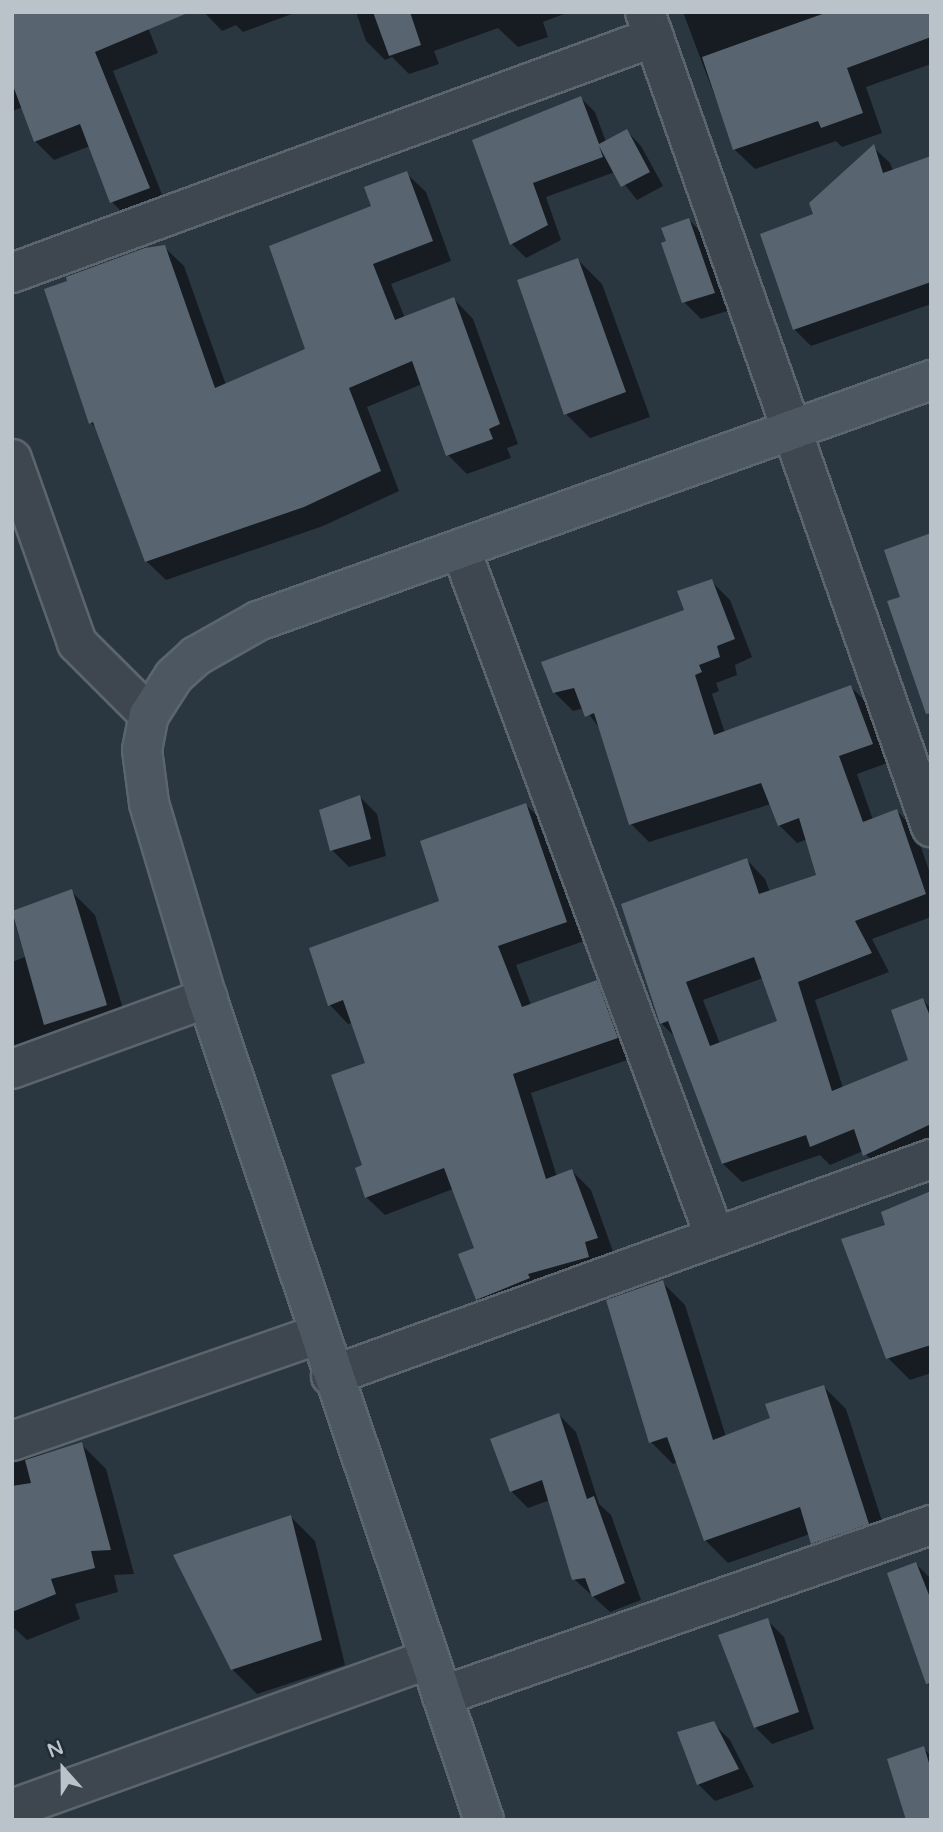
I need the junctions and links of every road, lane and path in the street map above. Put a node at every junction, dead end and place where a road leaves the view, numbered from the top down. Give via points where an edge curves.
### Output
1 (650, 25) edge
2 (12, 273) edge
3 (931, 380) edge
4 (789, 432) junction
5 (12, 459) edge
6 (461, 550) junction
7 (149, 715) junction
8 (928, 808) edge
9 (207, 998) junction
10 (12, 1069) edge
11 (931, 1159) edge
12 (715, 1237) junction
13 (317, 1335) junction
14 (331, 1376) junction
15 (12, 1441) edge
16 (931, 1525) edge
17 (429, 1658) junction
18 (442, 1696) junction
19 (12, 1809) edge
20 (484, 1820) edge

1 - 2 street
1 - 4 street
3 - 4 street
4 - 6 street
4 - 8 street
5 - 7 street via 77,643
6 - 7 street via 258,621 218,640 174,676
6 - 12 street
7 - 9 street via 142,750 149,803
9 - 10 street
9 - 13 street
11 - 12 street
12 - 14 street
13 - 14 street
13 - 15 street
14 - 17 street
16 - 18 street
17 - 18 street
17 - 19 street
18 - 20 street

